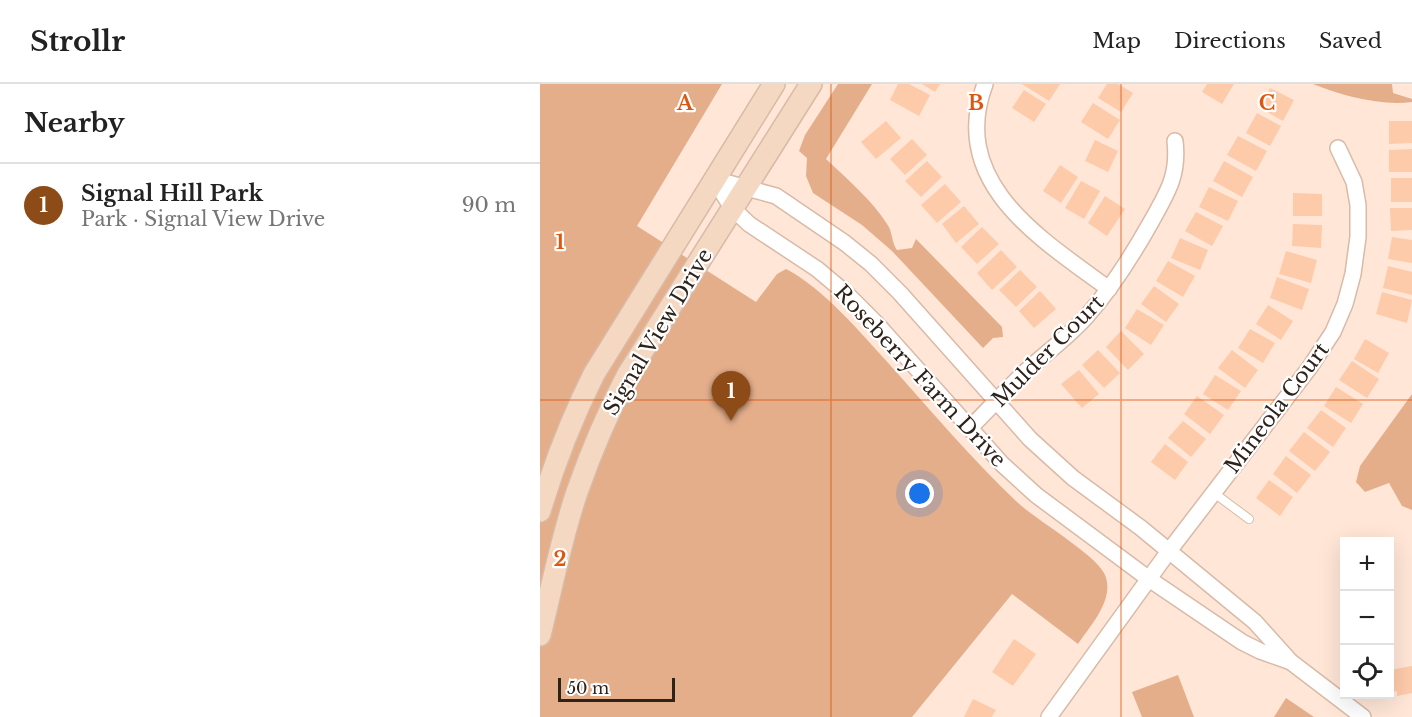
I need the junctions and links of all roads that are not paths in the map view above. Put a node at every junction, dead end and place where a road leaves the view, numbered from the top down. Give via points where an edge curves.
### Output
1 (774, 84) edge
2 (811, 84) edge
3 (985, 84) edge
4 (1174, 141) dead end
5 (1338, 148) dead end
6 (714, 179) junction
7 (746, 187) junction
8 (732, 208) junction
9 (1109, 289) junction
10 (996, 402) junction
11 (970, 428) junction
12 (1214, 493) junction
13 (540, 511) edge
14 (1249, 519) dead end
15 (1169, 551) junction
16 (1149, 579) junction
17 (540, 635) edge
18 (1291, 662) junction
19 (1049, 717) edge
20 (1364, 717) edge

1 - 6 main road, Signal View Drive
2 - 7 main road, Signal View Drive
3 - 9 street via 977,111 977,137 981,162 994,186 1030,229
4 - 9 street, Mulder Court via 1175,173 1171,186
5 - 12 street, Mineola Court via 1354,182 1358,205 1358,237 1345,304 1333,332 1310,367
6 - 7 street, Roseberry Farm Drive
6 - 8 street, Roseberry Farm Drive
6 - 13 main road, Signal View Drive via 594,374 551,474
7 - 8 main road, Signal View Drive
7 - 10 street, Roseberry Farm Drive via 776,196 871,264
8 - 11 street, Roseberry Farm Drive via 848,295
8 - 17 main road, Signal View Drive via 628,374 609,413 576,493
9 - 10 street, Mulder Court via 1085,318
10 - 11 street, Mulder Court
10 - 15 street, Roseberry Farm Drive via 1073,477
11 - 16 street, Roseberry Farm Drive via 1036,495
12 - 14 lane
12 - 15 street, Mineola Court
15 - 16 street, Mineola Court
15 - 18 street, Roseberry Farm Drive via 1255,622
16 - 18 street, Roseberry Farm Drive via 1242,642
16 - 19 street, Mineola Court
18 - 20 street, Roseberry Farm Drive

